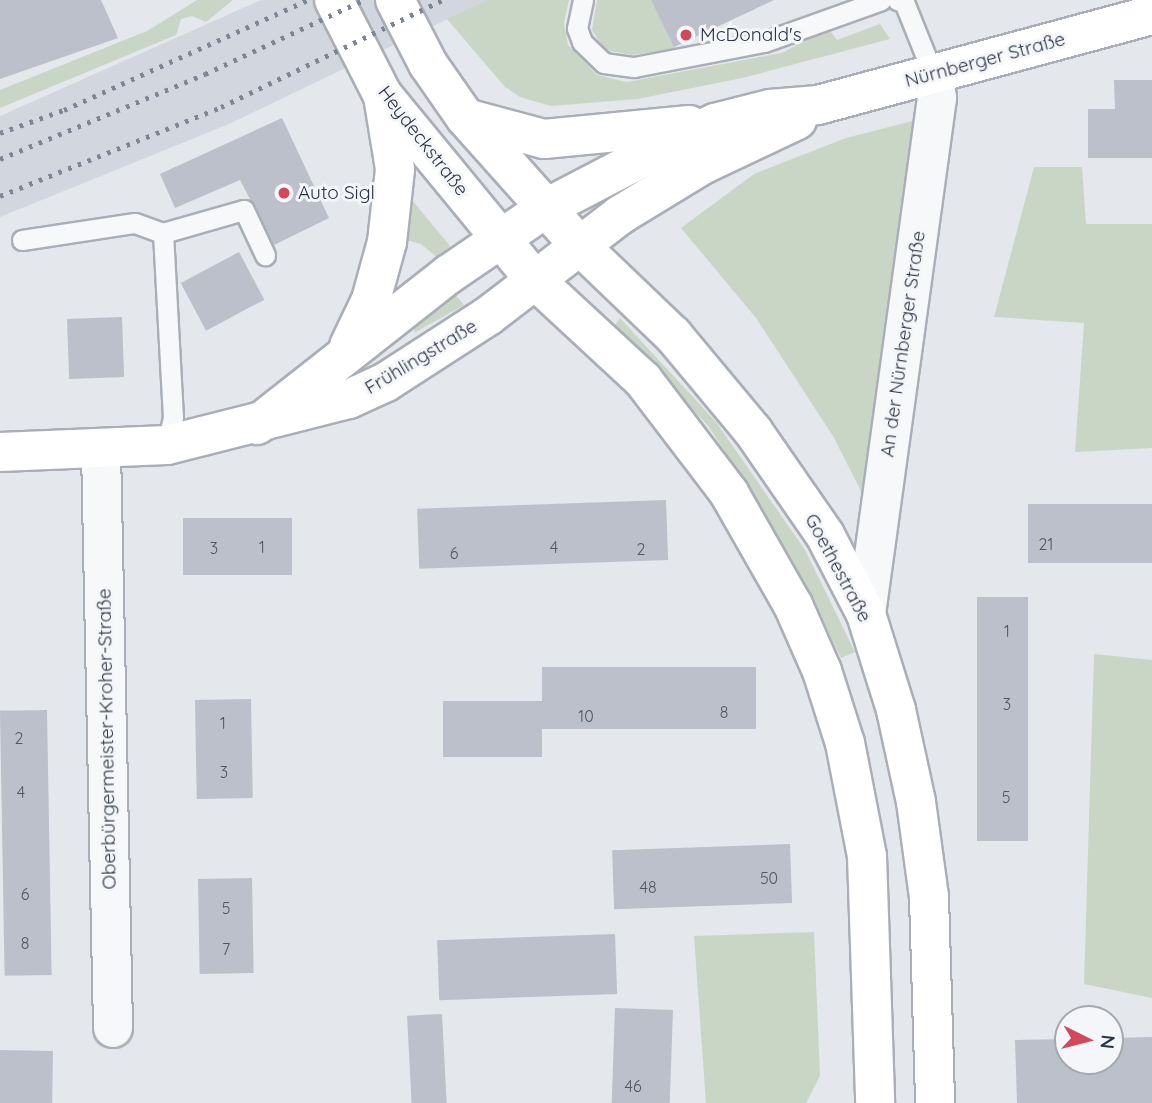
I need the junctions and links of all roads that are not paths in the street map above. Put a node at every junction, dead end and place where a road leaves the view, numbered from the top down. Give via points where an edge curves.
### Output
1 (334, 0) edge
2 (395, 0) edge
3 (583, 0) edge
4 (881, 0) edge
5 (901, 1) edge
6 (1152, 15) edge
7 (933, 74) junction
8 (382, 94) junction
9 (818, 105) junction
10 (465, 117) junction
11 (715, 123) junction
12 (547, 208) junction
13 (163, 233) junction
14 (501, 239) junction
15 (22, 240) dead end
16 (578, 244) junction
17 (265, 255) dead end
18 (535, 279) junction
19 (344, 356) junction
20 (257, 425) junction
21 (167, 445) junction
22 (101, 450) junction
23 (0, 452) edge
24 (866, 614) junction
25 (113, 1028) dead end
26 (875, 1103) edge
27 (935, 1103) edge

1 - 8 main road, Heydeckstraße
2 - 10 main road via 428,64
3 - 4 lane via 578,28 582,42 604,63 634,66 764,42
5 - 7 lane
6 - 7 main road, Nürnberger Straße
7 - 9 main road, Nürnberger Straße
7 - 24 street, An der Nürnberger Straße via 937,98
8 - 14 main road, Heydeckstraße
8 - 19 main road via 395,169 387,242 371,300
9 - 11 main road, Nürnberger Straße via 771,109
9 - 16 main road, Nürnberger Straße via 803,117 704,164
10 - 11 main road via 544,139
10 - 12 main road
11 - 12 main road, Nürnberger Straße
12 - 14 main road, Nürnberger Straße
12 - 16 main road, Goethestraße
13 - 15 lane via 135,223
13 - 17 lane via 244,210
13 - 21 lane via 173,417
14 - 18 main road
14 - 19 main road, Frühlingstraße
16 - 18 main road, Frühlingstraße
16 - 24 main road, Goethestraße via 673,335 753,431 825,535
18 - 20 main road, Frühlingstraße via 386,382 349,399
18 - 26 main road via 643,380 729,493 793,605 822,671 845,743 867,856
19 - 20 main road, Frühlingstraße
20 - 21 main road, Frühlingstraße
21 - 22 main road, Frühlingstraße
22 - 23 main road, Frühlingstraße
22 - 25 street, Oberbürgermeister-Kroher-Straße
24 - 27 main road, Goethestraße via 916,802 929,897

